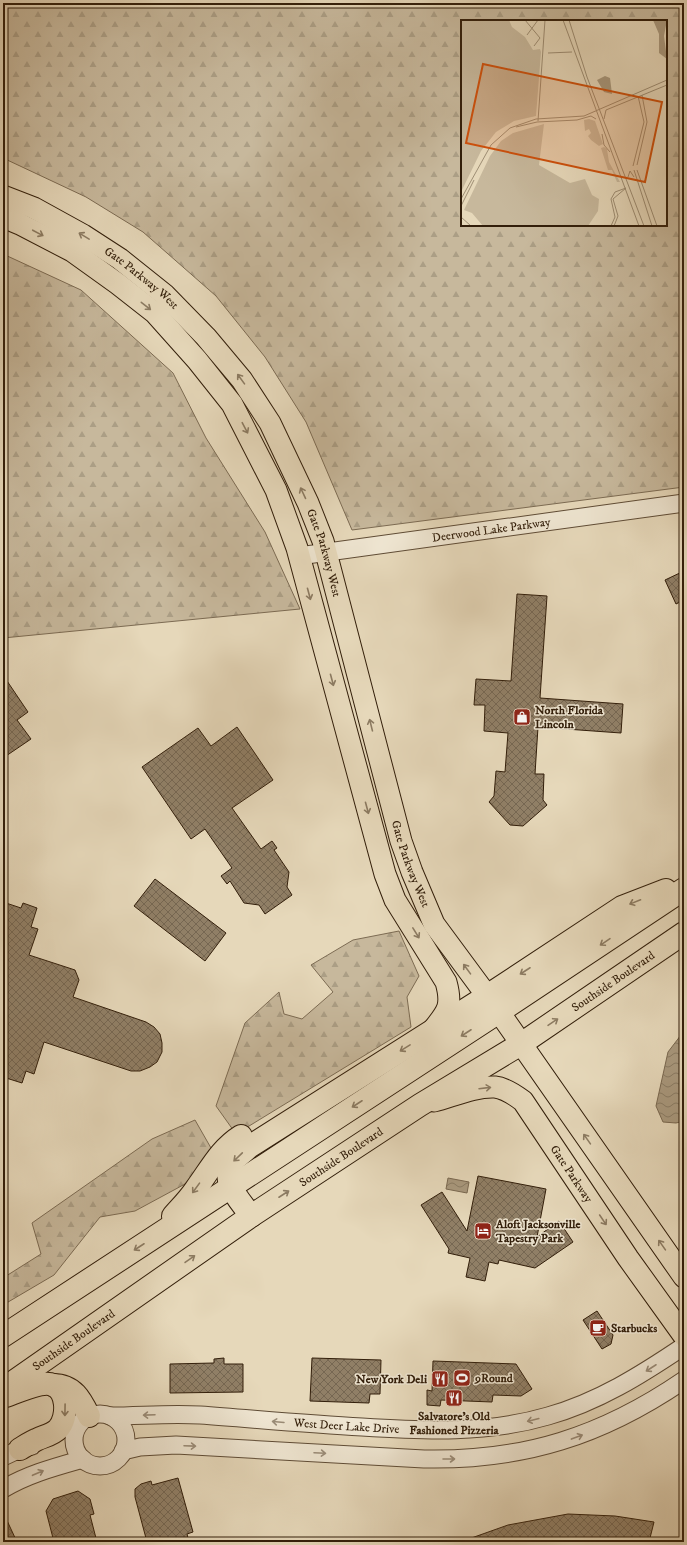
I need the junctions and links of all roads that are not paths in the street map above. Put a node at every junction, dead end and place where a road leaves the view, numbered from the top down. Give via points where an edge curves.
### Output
1 (3, 196) edge
2 (3, 217) edge
3 (684, 503) edge
4 (326, 552) junction
5 (299, 556) junction
6 (381, 763) junction
7 (357, 770) junction
8 (684, 882) edge
9 (684, 889) edge
10 (420, 890) junction
11 (395, 900) junction
12 (684, 933) edge
13 (493, 1004) junction
14 (432, 1031) junction
15 (521, 1044) junction
16 (317, 1104) junction
17 (420, 1105) junction
18 (230, 1187) junction
19 (251, 1216) junction
20 (159, 1234) junction
21 (684, 1277) edge
22 (43, 1310) junction
23 (3, 1336) edge
24 (684, 1336) edge
25 (3, 1344) edge
26 (684, 1346) edge
27 (684, 1380) edge
28 (52, 1384) junction
29 (3, 1389) edge
30 (3, 1397) edge
31 (92, 1421) junction
32 (123, 1451) junction
33 (12, 1453) edge
34 (83, 1459) junction
35 (3, 1489) edge

4 -> 1 main road, Gate Parkway West via 308,503 270,423 242,380 206,337 166,295 120,259 34,208
2 -> 5 main road, Gate Parkway West via 72,251 118,284 155,313 197,360 232,404 256,448 276,490
3 - 4 street, Deerwood Lake Parkway
4 - 5 street, Deerwood Lake Parkway
6 -> 4 main road, Gate Parkway West
5 -> 7 main road, Gate Parkway West
6 - 7 main road
6 - 10 main road, Gate Parkway West via 401,841
7 -> 11 main road, Gate Parkway West via 385,874
8 -> 13 highway via 622,907
9 -> 13 highway
10 - 11 main road
13 -> 10 main road, Gate Parkway West via 434,924
11 -> 14 main road, Gate Parkway West via 446,982 450,995 446,1013
15 -> 12 highway, Southside Boulevard
13 - 14 highway
13 - 15 main road
13 -> 18 highway
14 -> 16 highway
15 - 17 highway, Southside Boulevard
21 -> 15 main road
16 -> 18 highway via 249,1147 234,1161 228,1174
16 -> 20 highway via 244,1134 231,1143
19 -> 17 highway, Southside Boulevard
17 -> 24 main road, Gate Parkway via 496,1087 511,1092 523,1100 628,1258
18 - 19 highway
18 - 20 highway
29 -> 19 highway, Southside Boulevard
20 -> 22 highway
22 - 23 highway
22 - 25 highway
26 -> 31 street, West Deer Lake Drive via 626,1384 587,1402 548,1416 487,1429 403,1430 200,1415
32 -> 27 street via 140,1447 176,1446 455,1459 498,1456 549,1445 595,1430 630,1414
28 - 30 highway via 40,1385
28 - 31 highway via 75,1392
28 -> 33 highway via 65,1402 63,1421 54,1432
31 - 32 street via 118,1421 124,1430 126,1441
31 - 33 street, West Deer Lake Drive
31 - 34 street via 74,1438 75,1446
32 - 34 street via 116,1460 105,1465 89,1464
35 -> 34 street via 46,1469

